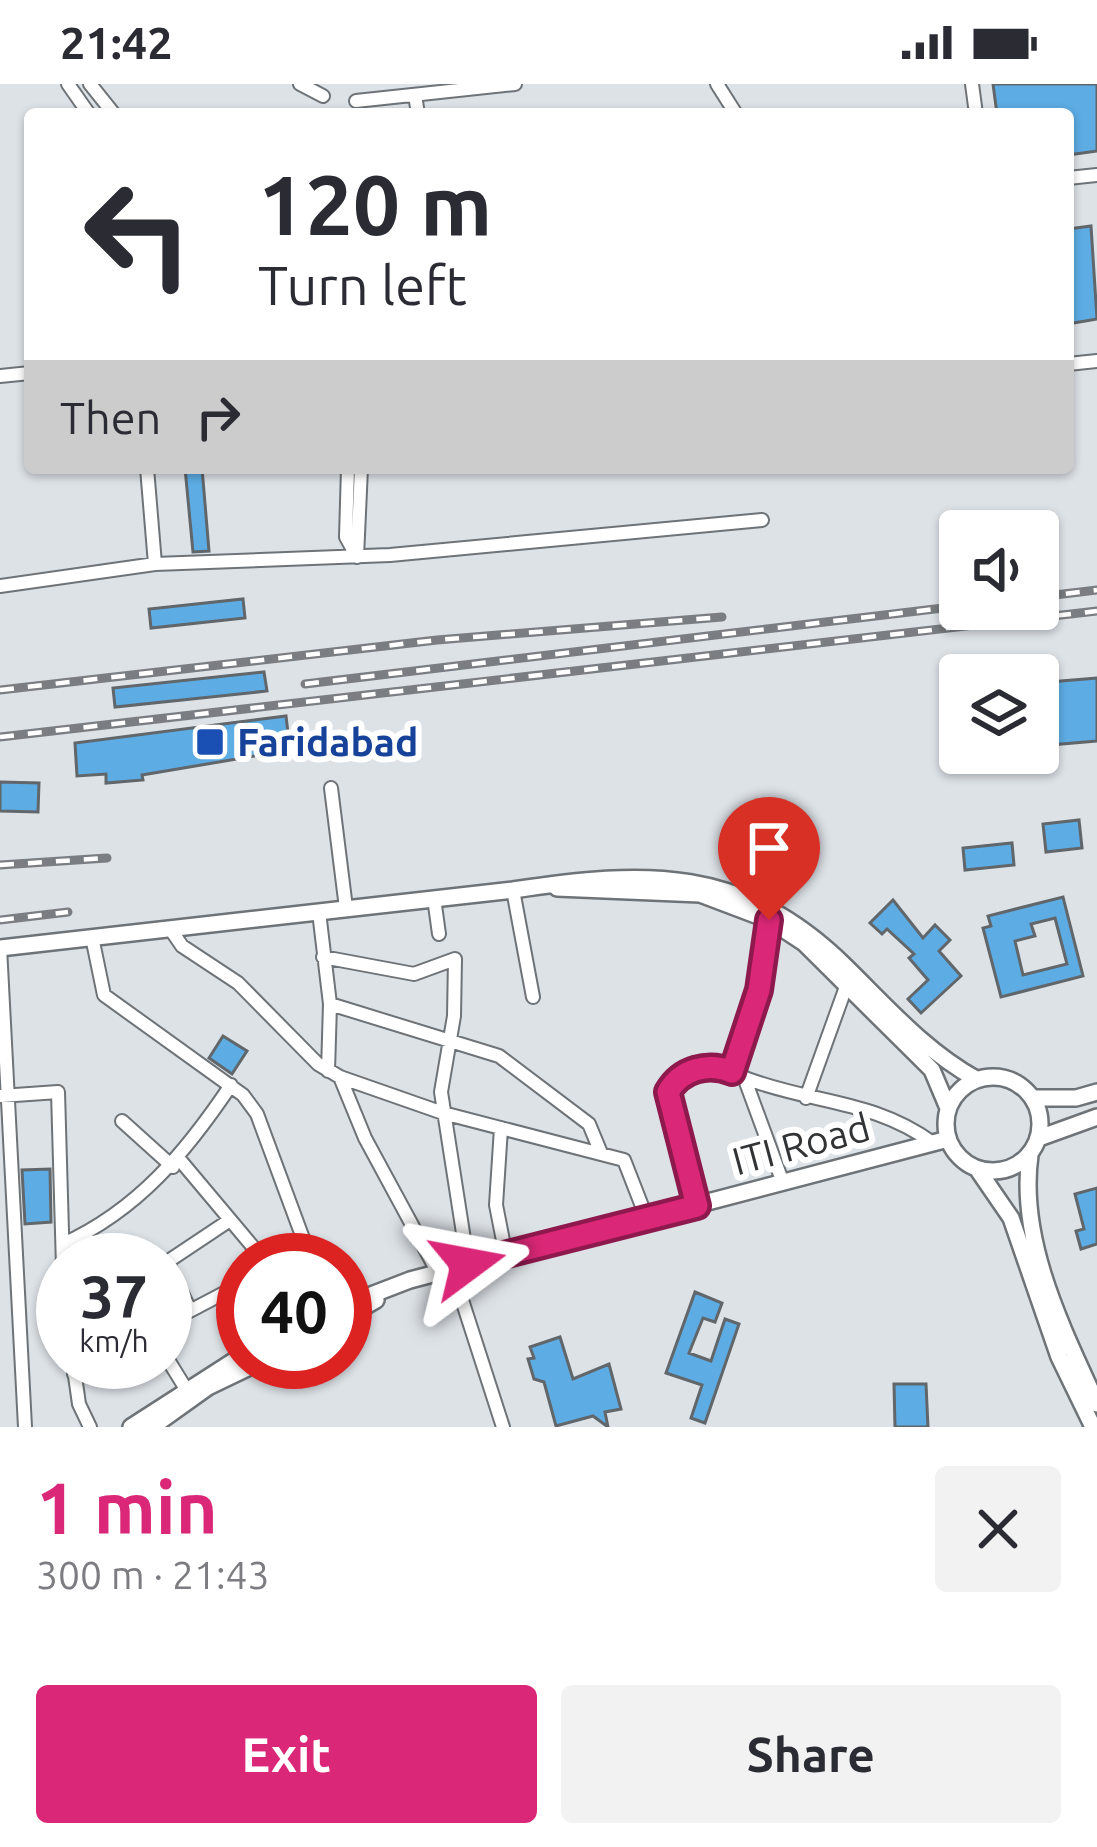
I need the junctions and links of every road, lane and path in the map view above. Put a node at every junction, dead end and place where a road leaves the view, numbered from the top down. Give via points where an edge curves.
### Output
1 (90, 84) edge
2 (300, 84) edge
3 (515, 84) edge
4 (415, 95) junction
5 (323, 97) dead end
6 (356, 101) dead end
7 (109, 108) edge
8 (417, 108) edge
9 (147, 474) edge
10 (348, 474) edge
11 (362, 474) edge
12 (762, 520) dead end
13 (357, 557) junction
14 (155, 565) junction
15 (0, 586) edge
16 (331, 788) dead end
17 (536, 886) junction
18 (512, 890) junction
19 (434, 898) junction
20 (346, 908) junction
21 (320, 912) junction
22 (769, 920) junction
23 (171, 930) junction
24 (439, 934) dead end
25 (92, 938) junction
26 (0, 947) edge
27 (323, 957) junction
28 (847, 984) junction
29 (533, 997) dead end
30 (330, 1004) junction
31 (449, 1041) junction
32 (334, 1074) junction
33 (738, 1075) junction
34 (976, 1079) junction
35 (231, 1085) junction
36 (1097, 1092) edge
37 (4, 1096) edge
38 (1033, 1097) junction
39 (806, 1098) junction
40 (948, 1108) junction
41 (443, 1113) junction
42 (1097, 1117) edge
43 (122, 1121) dead end
44 (500, 1128) junction
45 (1039, 1138) junction
46 (941, 1141) junction
47 (601, 1153) junction
48 (1030, 1155) junction
49 (176, 1164) junction
50 (978, 1170) junction
51 (783, 1183) junction
52 (697, 1206) junction
53 (647, 1219) junction
54 (230, 1220) junction
55 (62, 1233) edge
56 (85, 1233) edge
57 (241, 1233) edge
58 (300, 1233) edge
59 (192, 1245) edge
60 (506, 1256) junction
61 (453, 1269) junction
62 (392, 1287) junction
63 (372, 1295) edge
64 (372, 1300) edge
65 (216, 1384) edge
66 (77, 1389) edge
67 (186, 1389) edge
68 (1097, 1404) edge
69 (25, 1427) edge
70 (90, 1427) edge
71 (131, 1427) edge
72 (152, 1427) edge
73 (503, 1427) edge
74 (1093, 1427) edge

1 - 7 street
2 - 5 street
3 - 4 street
4 - 6 street
4 - 8 street
9 - 14 street
10 - 13 street via 346,538
11 - 13 street
12 - 13 street
13 - 14 street
14 - 15 street
16 - 20 street
17 - 18 street
17 - 22 street via 700,894
17 - 34 street via 640,876 749,899 827,948 935,1054
18 - 19 street
18 - 29 street
19 - 20 street
19 - 24 street
20 - 21 street
21 - 23 street
21 - 27 street
22 - 28 street
22 - 33 street
23 - 25 street
23 - 32 street
25 - 26 street
25 - 35 street via 104,995
26 - 37 street
27 - 30 street
27 - 31 street via 414,974 454,959
28 - 39 street
28 - 40 street via 932,1070
30 - 31 street
30 - 32 street
31 - 41 street
31 - 47 street via 499,1056 567,1106 589,1124
32 - 41 street
32 - 61 street
33 - 39 street
33 - 51 street
33 - 52 street via 700,1067 668,1092
34 - 38 street via 994,1076
34 - 40 street
35 - 49 street
35 - 58 street via 256,1114
36 - 38 street
37 - 55 street via 58,1092
37 - 69 street
38 - 45 street
39 - 46 street via 874,1108
40 - 46 street
41 - 44 street
41 - 61 street
42 - 45 street
43 - 49 street
44 - 47 street
44 - 60 street via 496,1205
45 - 48 street
46 - 50 street
46 - 51 street, ITI Road
47 - 53 street via 628,1165
48 - 50 street via 1014,1168
48 - 68 street via 1025,1186 1040,1263
49 - 54 street
49 - 56 street
50 - 74 street via 1011,1218 1059,1358
51 - 52 street, ITI Road
52 - 53 street, ITI Road
53 - 60 street, ITI Road
54 - 57 street
54 - 59 street
60 - 61 street, ITI Road
61 - 62 street, ITI Road
61 - 73 street
62 - 63 street, ITI Road
62 - 64 street, ITI Road
65 - 72 street
66 - 70 street
67 - 71 street

